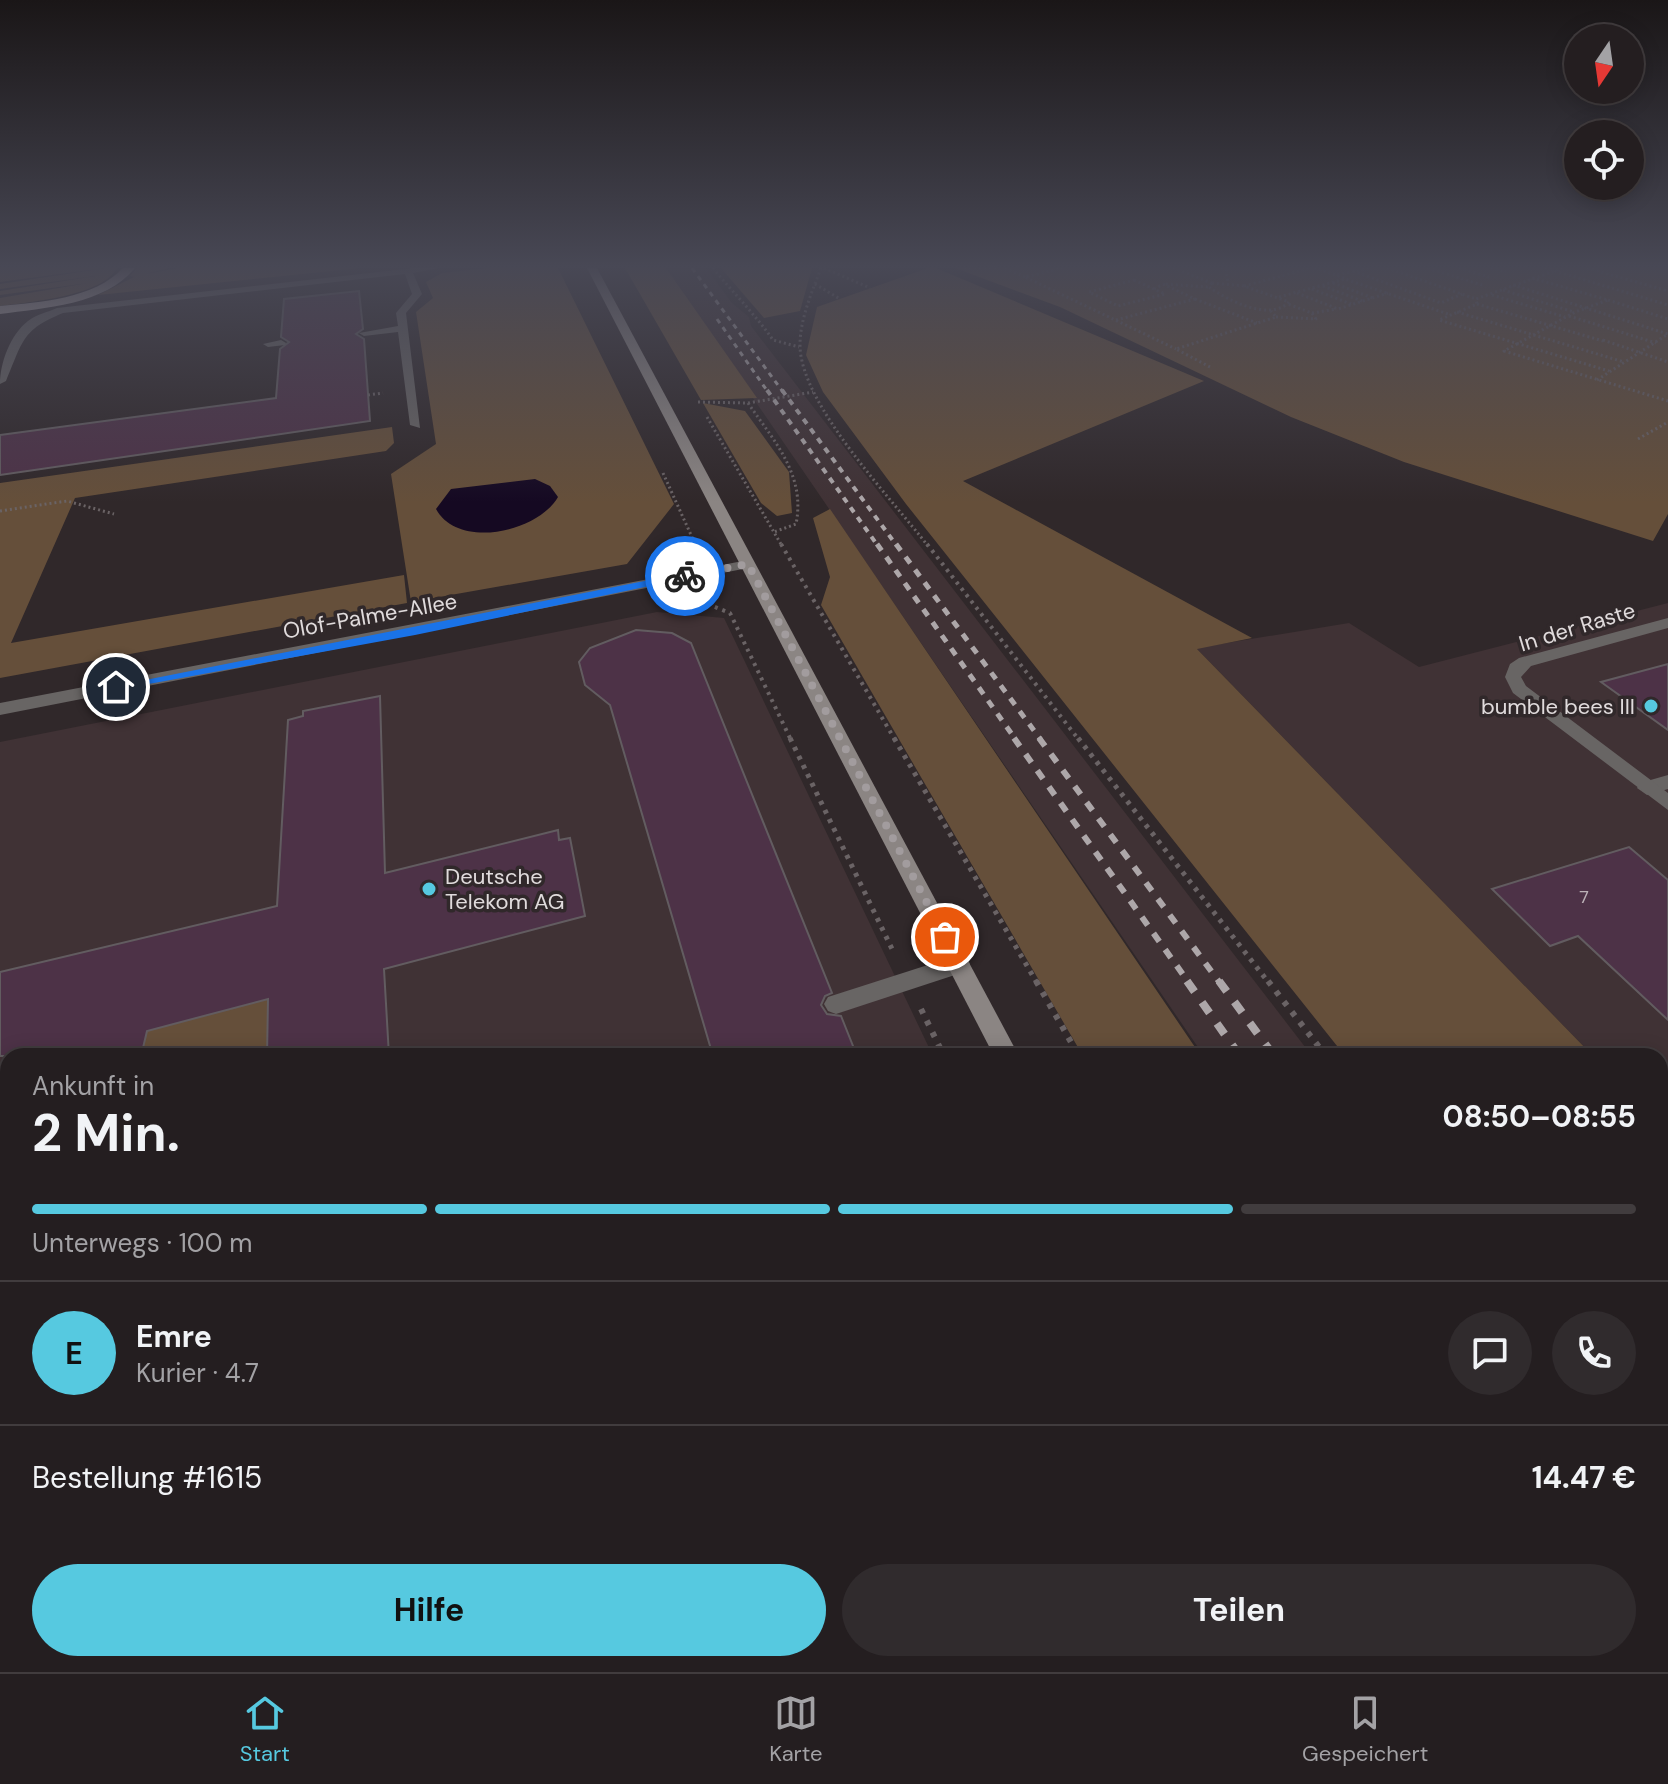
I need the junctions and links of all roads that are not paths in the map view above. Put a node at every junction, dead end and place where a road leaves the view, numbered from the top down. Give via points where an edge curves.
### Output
1 (16, 346) edge
2 (407, 346) edge
3 (633, 346) edge
4 (0, 381) edge
5 (416, 425) dead end
6 (748, 564) junction
7 (1668, 623) edge
8 (0, 709) edge
9 (1668, 782) edge
10 (1647, 788) junction
11 (1668, 803) edge
12 (959, 964) junction
13 (836, 1004) dead end
14 (1003, 1048) edge

1 - 4 street
2 - 5 street
3 - 6 main road
6 - 8 street, Olof-Palme-Allee
6 - 12 main road
7 - 10 street, In der Raste via 1525,662 1513,677 1519,689
9 - 10 street
10 - 11 street, In der Raste
12 - 13 street
12 - 14 main road

